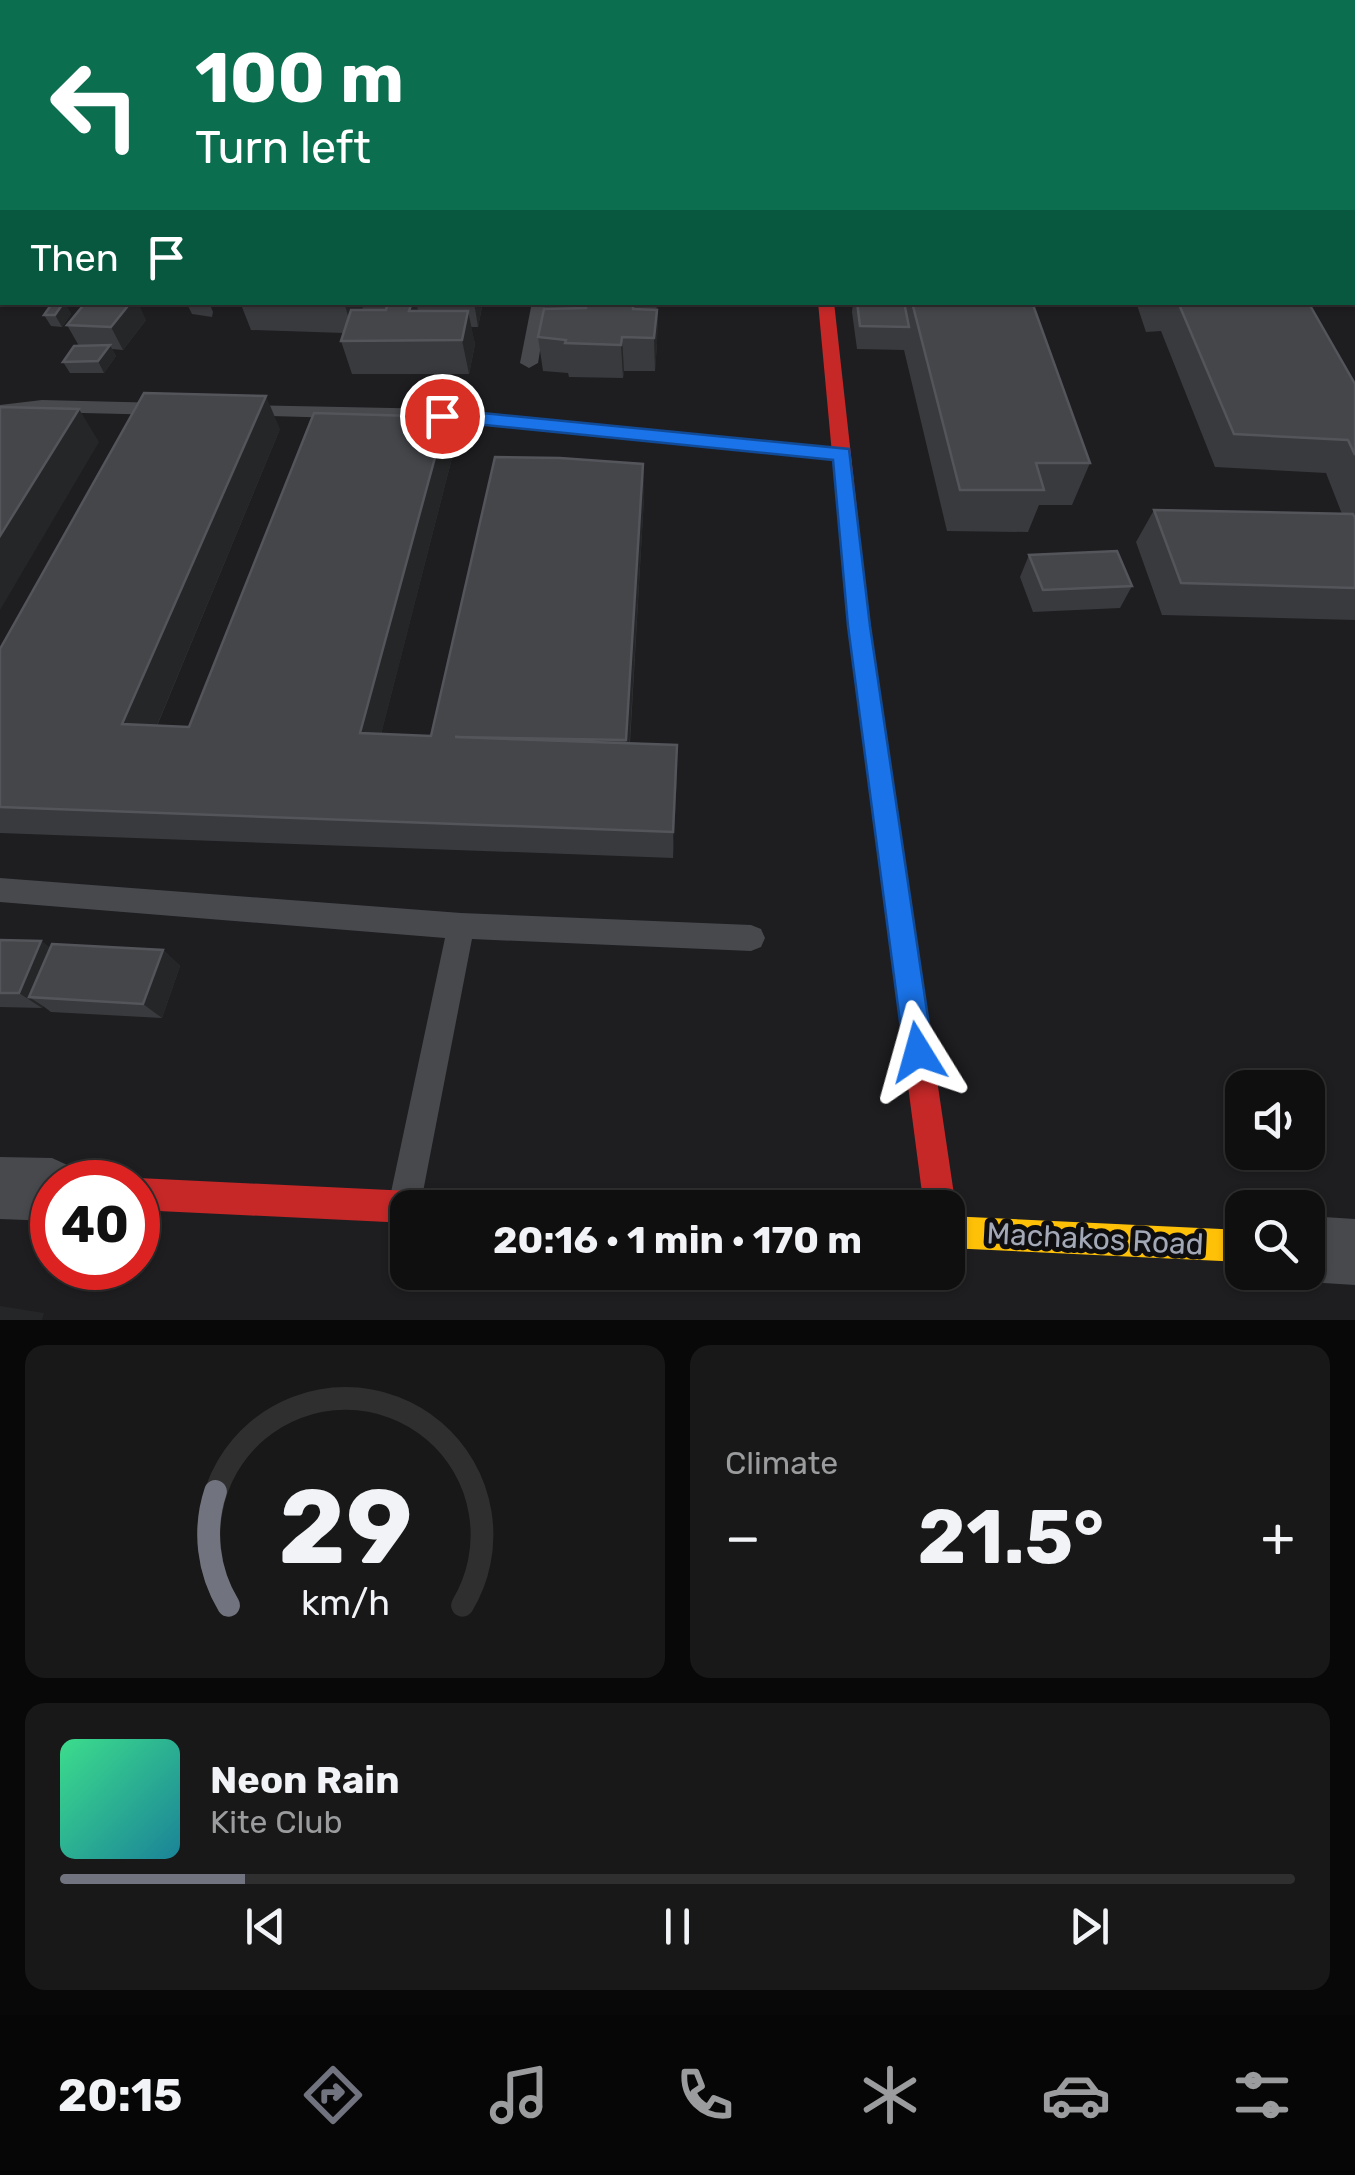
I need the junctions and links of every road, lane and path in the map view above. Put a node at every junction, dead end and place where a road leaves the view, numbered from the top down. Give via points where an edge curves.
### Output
1 (539, 305) edge
2 (826, 305) edge
3 (529, 363) dead end
4 (182, 410) edge
5 (222, 410) edge
6 (0, 411) edge
7 (842, 454) junction
8 (0, 890) edge
9 (461, 926) junction
10 (751, 938) dead end
11 (0, 1188) edge
12 (30, 1189) edge
13 (421, 1190) edge
14 (937, 1190) edge
15 (160, 1195) edge
16 (390, 1206) edge
17 (965, 1233) edge
18 (1225, 1245) edge
19 (1325, 1250) edge
20 (1355, 1252) edge

1 - 3 lane
2 - 7 street
4 - 6 lane
5 - 7 lane via 442,416
7 - 14 street via 859,626
8 - 9 lane
9 - 10 lane
9 - 13 lane
11 - 12 street
15 - 16 street
17 - 18 street, Machakos Road
19 - 20 street

